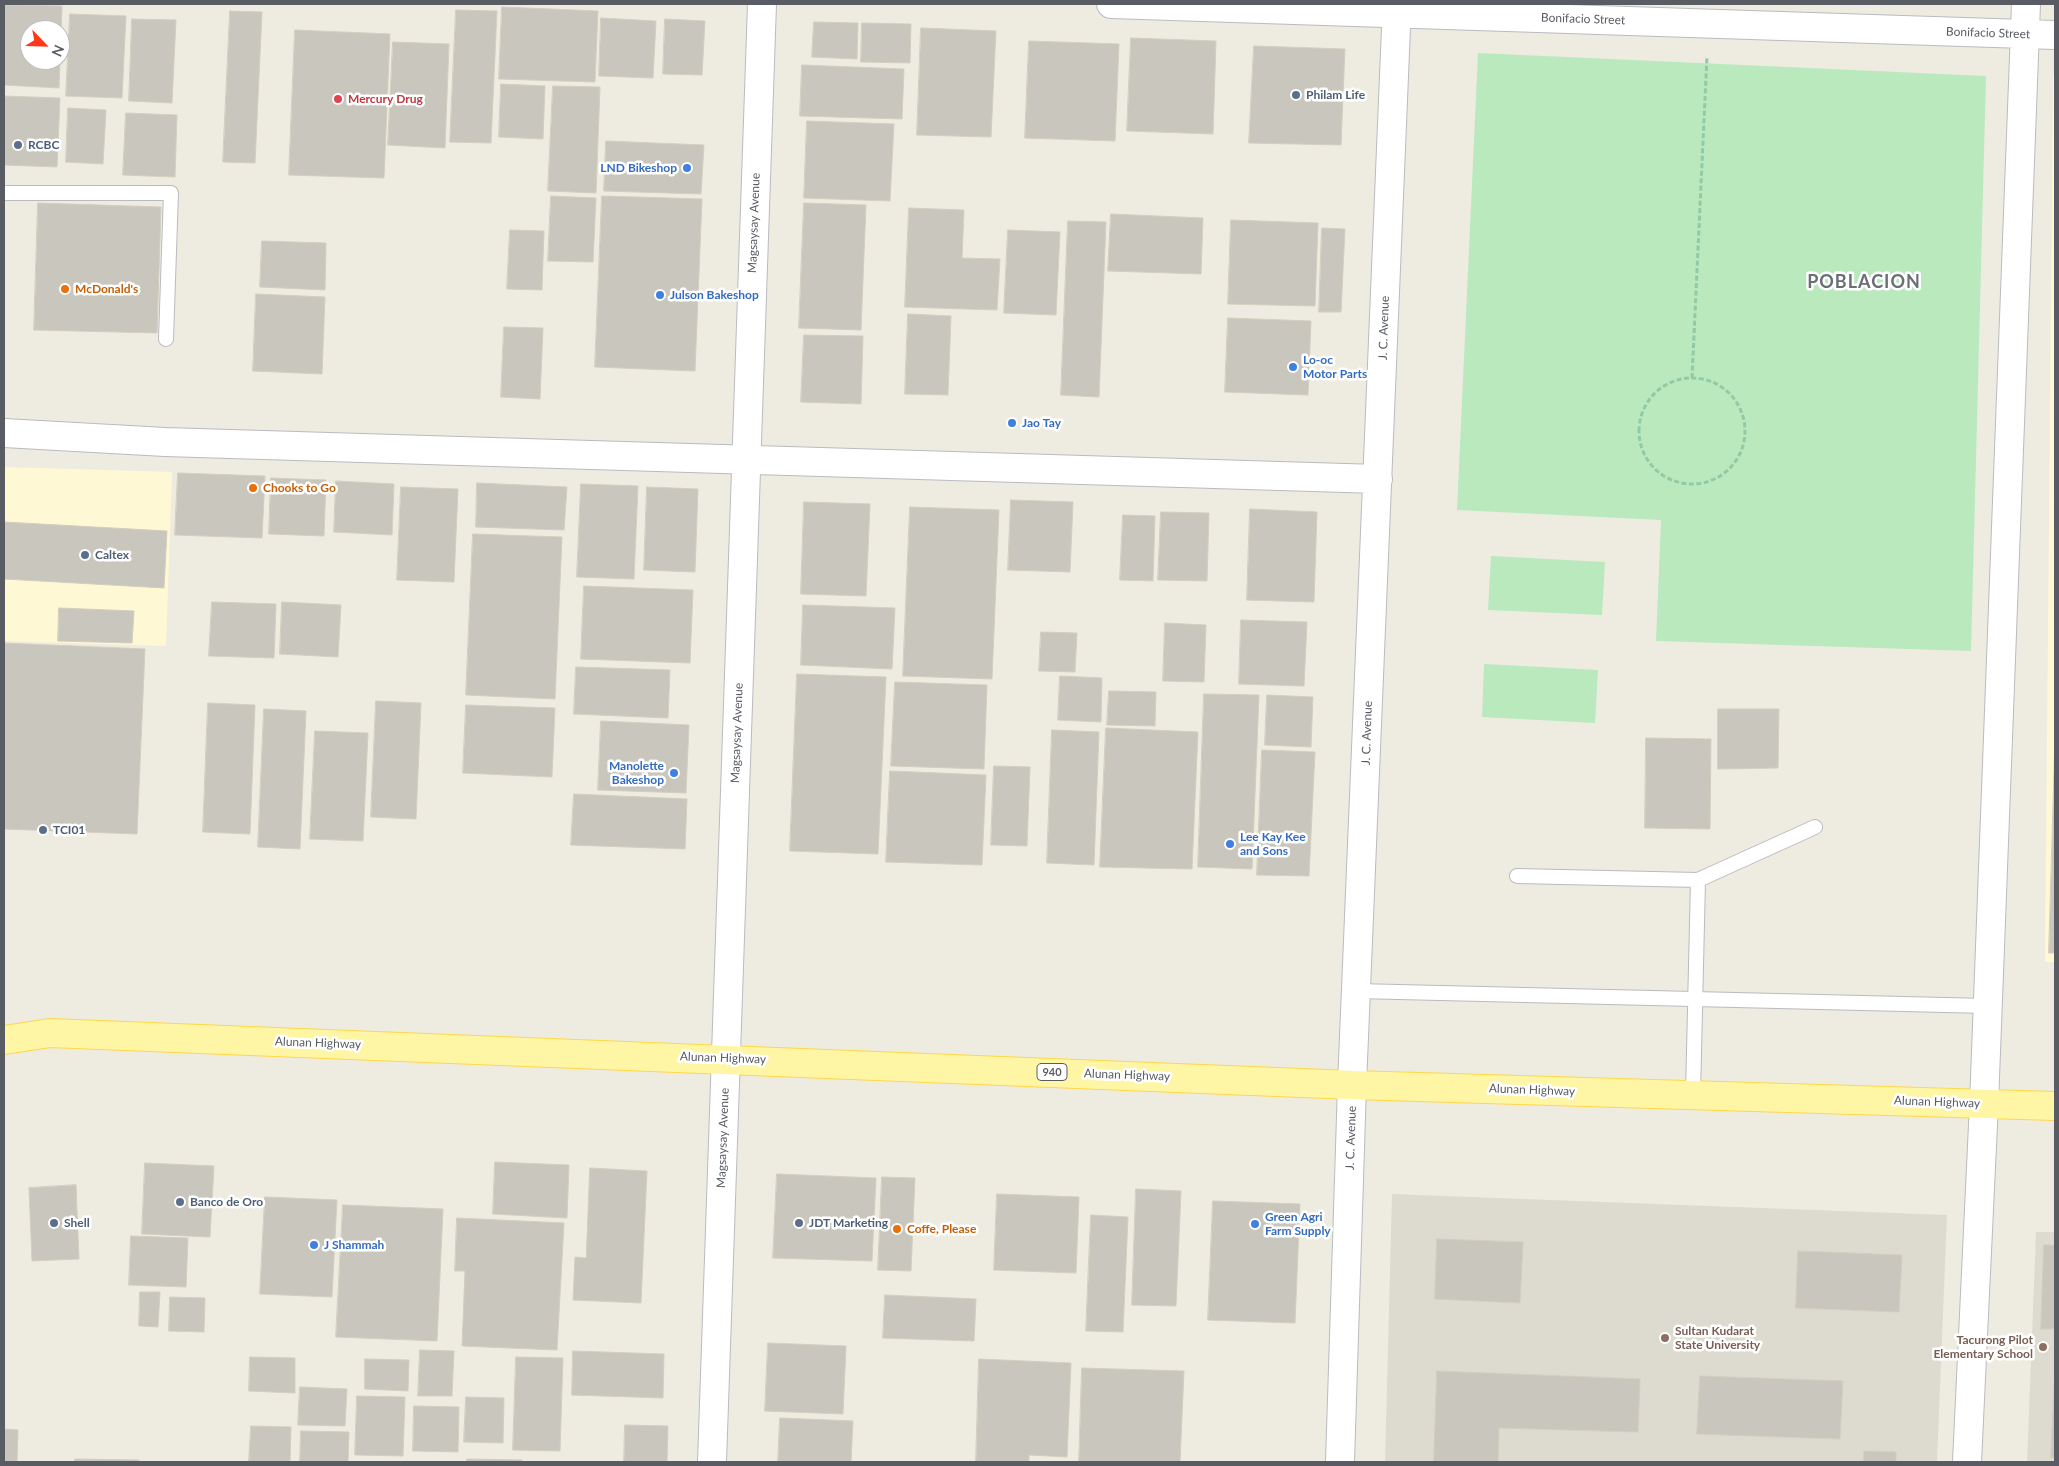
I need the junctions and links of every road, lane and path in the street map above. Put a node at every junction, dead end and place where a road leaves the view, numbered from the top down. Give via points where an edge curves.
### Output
1 (762, 4) edge
2 (1111, 4) edge
3 (2026, 4) edge
4 (1397, 8) edge
5 (1709, 23) junction
6 (2025, 34) junction
7 (2055, 35) edge
8 (4, 193) edge
9 (166, 339) dead end
10 (1692, 378) junction
11 (4, 432) edge
12 (746, 460) junction
13 (1378, 479) junction
14 (1815, 826) dead end
15 (1518, 876) dead end
16 (1698, 880) junction
17 (1356, 991) junction
18 (1695, 999) junction
19 (1988, 1006) junction
20 (4, 1020) edge
21 (50, 1033) junction
22 (4, 1040) edge
23 (726, 1058) junction
24 (1352, 1085) junction
25 (1693, 1095) junction
26 (1984, 1104) junction
27 (2055, 1106) edge
28 (712, 1462) edge
29 (1340, 1462) edge
30 (1967, 1462) edge

1 - 12 street, Magsaysay Avenue
2 - 4 street, Bonifacio Street
3 - 6 street
4 - 5 street, Bonifacio Street
4 - 13 street, J. C. Avenue
5 - 6 street, Bonifacio Street
5 - 10 path
6 - 7 street, Bonifacio Street
6 - 19 street
8 - 9 lane via 171,193
10 - 10 path via 1714,383 1732,396 1743,415 1745,437 1738,458 1723,475 1702,484 1680,484 1660,475 1645,458 1639,437 1641,414 1653,395 1671,382
11 - 12 street via 165,442
12 - 13 street
12 - 23 street, Magsaysay Avenue
13 - 17 street, J. C. Avenue
14 - 16 lane
15 - 16 lane
16 - 18 lane
17 - 18 lane
17 - 24 street, J. C. Avenue
18 - 19 lane
18 - 25 lane
19 - 26 street
20 - 21 main road, Alunan Highway / 940
21 - 22 main road, Alunan Highway / 940
21 - 23 main road, Alunan Highway / 940
23 - 24 main road, Alunan Highway / 940
23 - 28 street, Magsaysay Avenue
24 - 25 main road, Alunan Highway / 940
24 - 29 street, J. C. Avenue
25 - 26 main road, Alunan Highway / 940
26 - 27 main road, Alunan Highway / 940
26 - 30 street

